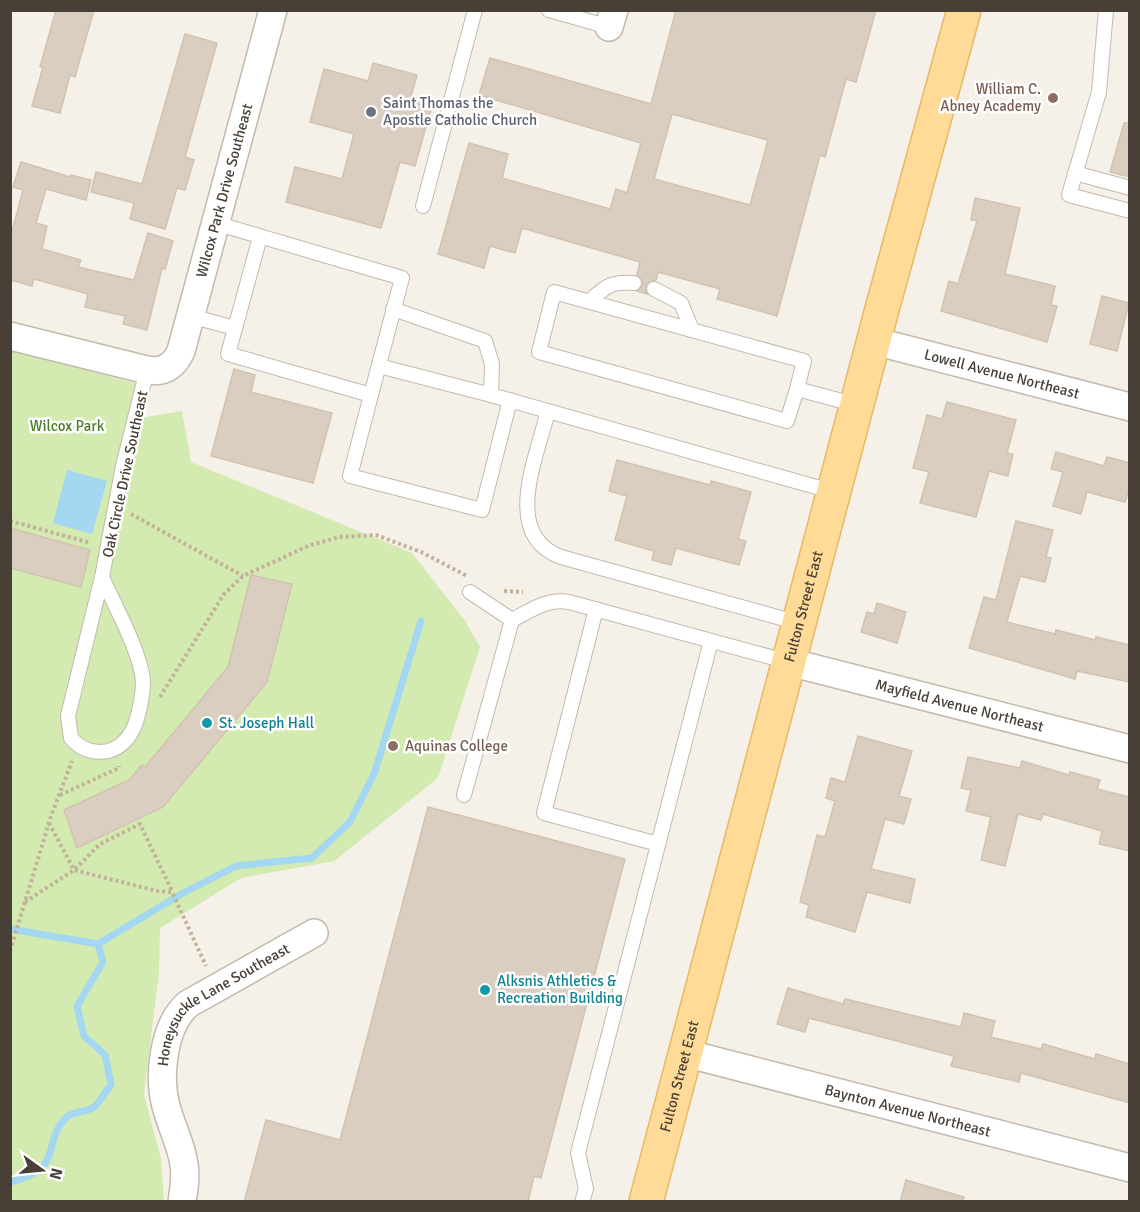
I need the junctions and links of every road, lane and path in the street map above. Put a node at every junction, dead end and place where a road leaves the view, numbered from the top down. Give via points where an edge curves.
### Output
1 (273, 10) edge
2 (475, 10) edge
3 (549, 10) edge
4 (964, 10) edge
5 (1106, 10) edge
6 (611, 19) edge
7 (1074, 173) junction
8 (1130, 188) edge
9 (423, 206) dead end
10 (1130, 211) edge
11 (215, 223) junction
12 (260, 237) junction
13 (634, 283) dead end
14 (654, 289) dead end
15 (590, 301) junction
16 (393, 309) junction
17 (190, 316) junction
18 (235, 328) junction
19 (692, 330) junction
20 (10, 336) edge
21 (874, 340) junction
22 (379, 366) junction
23 (158, 369) junction
24 (797, 389) junction
25 (371, 395) junction
26 (491, 395) junction
27 (510, 400) junction
28 (856, 405) junction
29 (1130, 407) edge
30 (549, 411) junction
31 (834, 492) junction
32 (115, 505) junction
33 (10, 521) edge
34 (108, 547) junction
35 (243, 576) junction
36 (102, 577) junction
37 (473, 587) joint
38 (495, 589) dead end
39 (530, 591) dead end
40 (596, 609) junction
41 (512, 620) junction
42 (799, 623) junction
43 (711, 641) junction
44 (789, 662) junction
45 (156, 704) dead end
46 (78, 745) junction
47 (113, 749) junction
48 (1130, 749) edge
49 (59, 795) junction
50 (464, 795) dead end
51 (49, 823) junction
52 (658, 844) junction
53 (74, 870) junction
54 (172, 892) junction
55 (24, 903) junction
56 (314, 933) dead end
57 (10, 951) edge
58 (217, 988) junction
59 (684, 1053) junction
60 (1130, 1168) edge
61 (182, 1202) edge
62 (582, 1202) edge
63 (646, 1202) edge

1 - 11 street, Wilcox Park Drive Southeast
2 - 9 lane
3 - 6 lane
4 - 21 main road, Fulton Street East
5 - 7 lane via 1099,92
7 - 8 lane
7 - 10 lane via 1069,195
11 - 12 lane
11 - 17 street, Wilcox Park Drive Southeast
12 - 16 lane via 402,278
12 - 18 lane
13 - 15 lane via 617,281 605,286
14 - 19 lane via 681,303
15 - 19 lane
15 - 24 lane via 554,292 539,352 788,421
16 - 22 lane
16 - 26 lane via 485,340 492,364
17 - 18 lane
17 - 23 street, Wilcox Park Drive Southeast via 180,351
18 - 25 lane via 228,354
19 - 24 lane via 804,361
20 - 23 street
21 - 28 main road, Fulton Street East
21 - 29 street, Lowell Avenue Northeast
22 - 25 lane
22 - 26 lane
23 - 32 lane, Oak Circle Drive Southeast
24 - 28 lane
25 - 27 lane via 350,476 482,510
26 - 27 lane
27 - 30 lane
28 - 31 main road, Fulton Street East
30 - 31 lane
30 - 42 lane via 526,507 532,536 544,549
31 - 42 main road, Fulton Street East
32 - 34 lane, Oak Circle Drive Southeast
32 - 35 path
33 - 34 path
34 - 36 lane, Oak Circle Drive Southeast
35 - 37 path via 308,546 339,537 376,535 421,552
35 - 45 path via 224,594
36 - 46 lane, Oak Circle Drive Southeast via 68,716 69,732
36 - 47 lane, Oak Circle Drive Southeast via 143,681 130,737
37 - 41 lane
38 - 39 path
40 - 41 lane via 557,601
40 - 43 lane
40 - 52 lane via 543,813
41 - 50 lane
42 - 44 main road, Fulton Street East
43 - 44 lane
43 - 52 lane
44 - 48 street, Mayfield Avenue Northeast
44 - 59 main road, Fulton Street East
46 - 47 lane via 90,751
46 - 49 path
47 - 49 path via 119,768
49 - 51 path
51 - 53 path
51 - 55 path
52 - 62 lane via 578,1153 586,1189
53 - 54 path
53 - 54 path via 100,844 140,824
53 - 55 path
54 - 58 path
55 - 57 path
56 - 58 street, Honeysuckle Lane Southeast
58 - 61 street, Honeysuckle Lane Southeast via 188,1004 177,1016 166,1054 164,1093 184,1166
59 - 60 street, Baynton Avenue Northeast
59 - 63 main road, Fulton Street East

